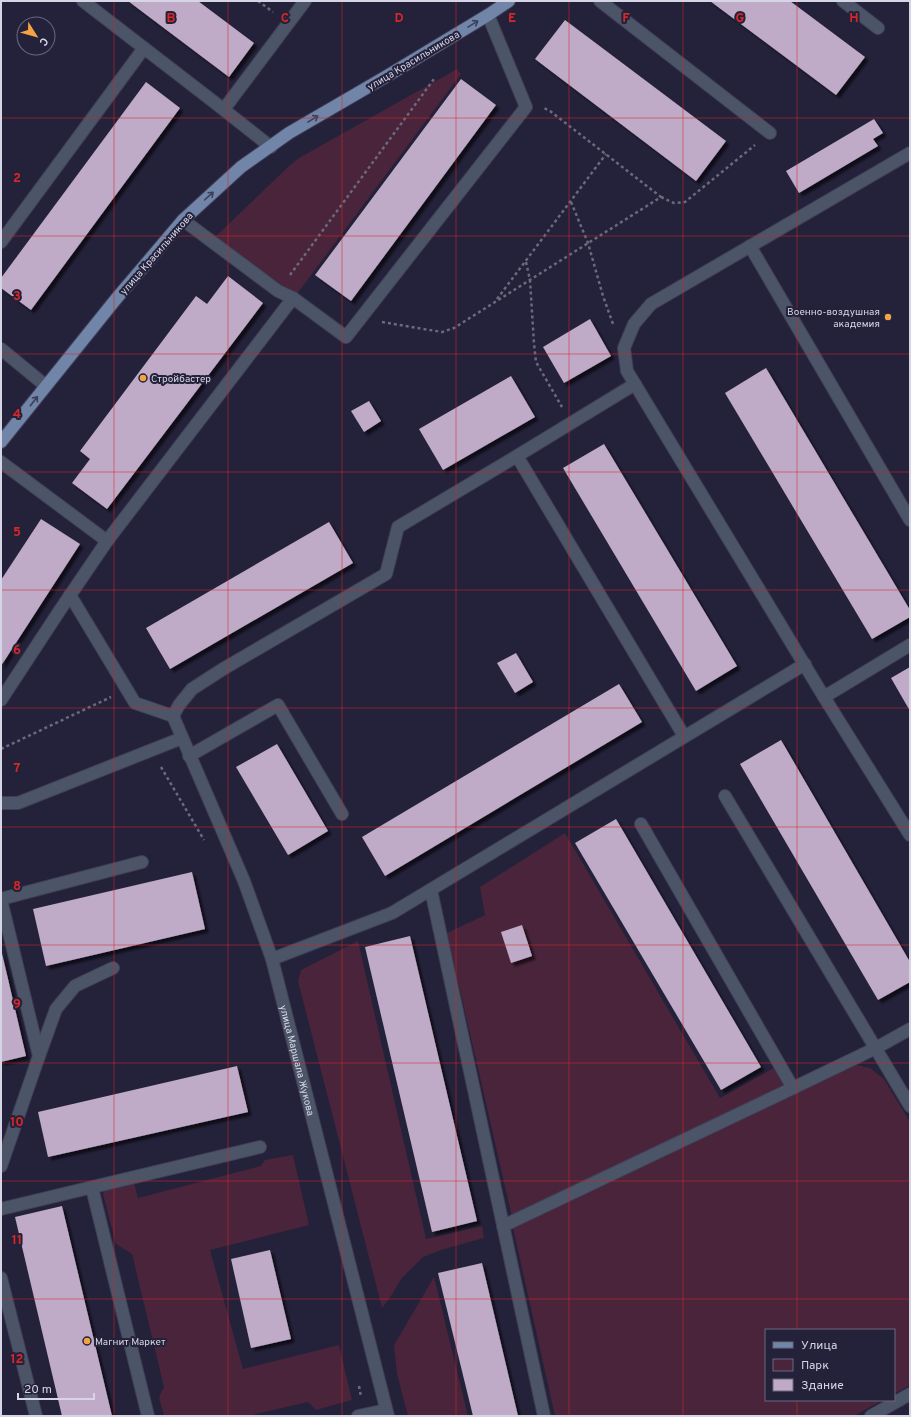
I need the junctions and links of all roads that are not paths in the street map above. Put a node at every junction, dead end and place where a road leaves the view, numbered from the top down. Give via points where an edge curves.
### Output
1 (83, 1) edge
2 (304, 1) edge
3 (509, 1) edge
4 (600, 1) edge
5 (843, 1) edge
6 (488, 15) junction
7 (878, 28) dead end
8 (144, 48) junction
9 (224, 109) junction
10 (770, 133) road end
11 (271, 147) junction
12 (910, 153) edge
13 (183, 220) junction
14 (1, 242) edge
15 (750, 246) junction
16 (293, 298) junction
17 (1, 349) edge
18 (635, 384) junction
19 (46, 386) junction
20 (1, 442) edge
21 (517, 456) junction
22 (1, 462) edge
23 (910, 520) edge
24 (107, 542) junction
25 (70, 596) junction
26 (910, 645) edge
27 (805, 664) junction
28 (824, 697) junction
29 (1, 700) edge
30 (173, 716) junction
31 (684, 736) junction
32 (182, 738) junction
33 (189, 756) junction
34 (725, 796) dead end
35 (1, 803) edge
36 (342, 814) dead end
37 (641, 824) dead end
38 (910, 835) edge
39 (142, 862) dead end
40 (431, 890) junction
41 (1, 899) edge
42 (272, 959) junction
43 (113, 968) dead end
44 (910, 1029) edge
45 (876, 1048) junction
46 (39, 1056) junction
47 (793, 1088) junction
48 (910, 1106) edge
49 (260, 1147) dead end
50 (1, 1166) edge
51 (92, 1188) junction
52 (1, 1209) edge
53 (503, 1226) junction
54 (1, 1278) edge
55 (910, 1394) edge
56 (387, 1413) edge
57 (362, 1415) edge
58 (36, 1416) edge
59 (148, 1416) edge
60 (544, 1416) edge
61 (871, 1416) edge

1 - 8 street
2 - 9 street
3 - 6 main road, улица Красильникова
4 - 10 street
5 - 7 street
11 -> 6 main road, улица Красильникова via 289,133
6 - 16 street via 526,107 346,337
8 - 9 street
8 - 14 street
9 - 11 street
13 -> 11 main road, улица Красильникова via 241,168
12 - 15 street
13 - 16 street via 278,291
13 - 19 main road, улица Красильникова
15 - 18 street via 651,304 634,324 624,348 627,371
15 - 23 street
16 - 24 street
17 - 19 street
18 - 21 street
18 - 27 street
20 -> 19 main road, улица Красильникова
21 - 30 street via 398,527 386,574 223,668 192,689
21 - 31 street
22 - 24 street
24 - 25 street
25 - 29 street
25 - 30 street via 135,703
26 - 28 street
27 - 28 street
27 - 31 street
28 - 38 street
30 - 32 street, улица Маршала Жукова
31 - 40 street
32 - 33 street, улица Маршала Жукова
32 - 35 street via 18,803
33 - 36 street via 278,705
33 - 42 street, улица Маршала Жукова via 244,880
34 - 45 street
37 - 47 street
39 - 41 street
40 - 42 street via 392,913
40 - 53 street
41 - 46 street
42 - 56 street, улица Маршала Жукова
43 - 46 street via 75,986 56,1009
44 - 45 street
45 - 47 street
45 - 48 street
46 - 50 street
47 - 53 street
49 - 51 street
51 - 52 street
51 - 59 street
53 - 60 street
54 - 58 street
55 - 61 street
56 - 57 street

